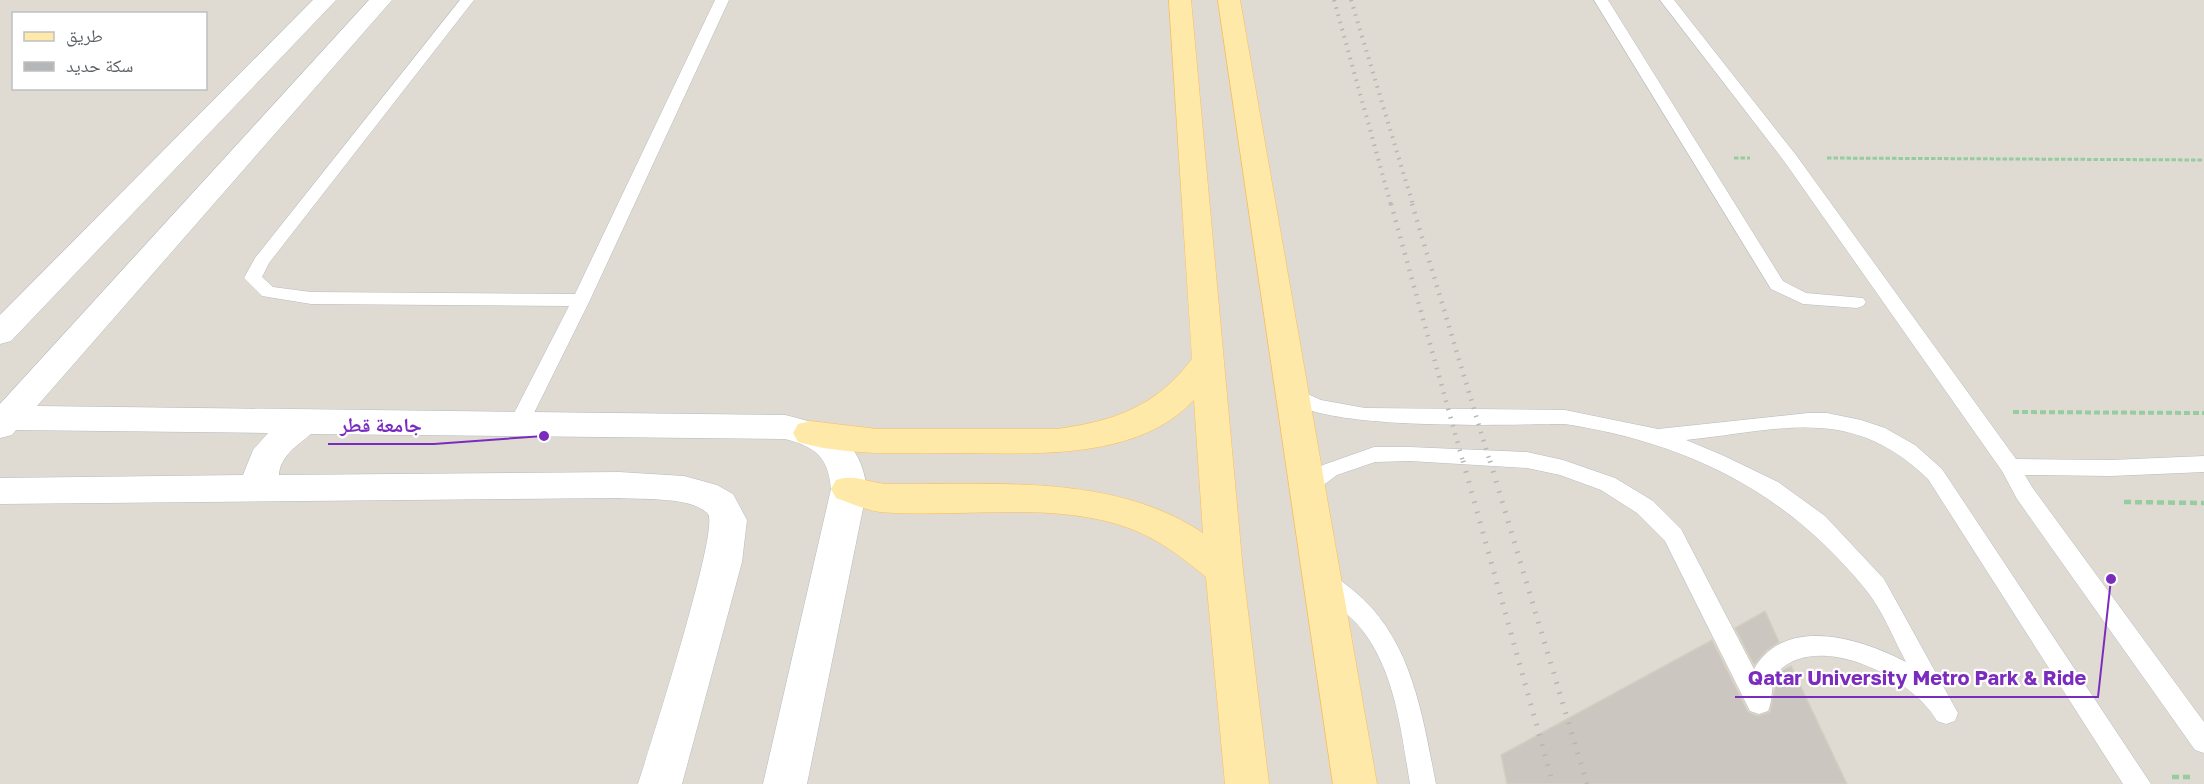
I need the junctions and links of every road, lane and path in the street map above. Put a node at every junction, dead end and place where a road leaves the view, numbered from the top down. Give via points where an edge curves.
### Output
1 (325, 0) edge
2 (381, 0) edge
3 (467, 0) edge
4 (722, 0) edge
5 (1179, 0) edge
6 (1228, 0) edge
7 (1601, 0) edge
8 (1667, 0) edge
9 (1698, 157) junction
10 (1790, 158) junction
11 (2204, 160) edge
12 (581, 300) junction
13 (1857, 302) dead end
14 (0, 334) edge
15 (1208, 361) junction
16 (1292, 394) junction
17 (1971, 412) junction
18 (2204, 413) edge
19 (305, 420) junction
20 (2, 421) edge
21 (519, 423) junction
22 (810, 433) junction
23 (1655, 436) junction
24 (2204, 464) edge
25 (2010, 467) junction
26 (1306, 486) junction
27 (849, 489) junction
28 (264, 490) junction
29 (0, 491) edge
30 (1224, 571) junction
31 (1322, 578) junction
32 (2204, 742) edge
33 (660, 784) edge
34 (785, 784) edge
35 (1247, 784) edge
36 (1355, 784) edge
37 (1423, 784) edge
38 (2138, 784) edge

1 - 14 street
2 - 20 street
3 - 12 lane via 261,262 253,278 268,292 312,298
4 - 12 lane
5 - 15 main road
6 - 16 main road
7 - 9 lane
8 - 10 lane
9 - 10 path
9 - 13 lane via 1777,285 1803,298
10 - 11 path
10 - 17 lane
12 - 21 lane
15 - 22 main road via 1197,378 1163,409 1140,421 1086,437 1057,441 877,441
15 - 30 main road
16 - 23 lane via 1317,406 1365,415 1565,417
16 - 26 main road
17 - 18 path
17 - 25 lane
19 - 20 street
19 - 21 street
19 - 28 street via 271,450 261,465 259,479
21 - 22 street via 776,426
22 - 27 street via 840,455
23 - 26 lane via 1771,488 1817,522 1876,585 1946,713 1928,691 1904,673 1878,659 1825,645 1802,648 1775,660 1760,684 1759,703 1672,535 1645,507 1608,484 1563,468 1527,460 1374,455 1330,470
23 - 38 lane via 1831,420 1854,423 1900,443 1935,474
24 - 25 lane
25 - 32 lane via 2024,493
26 - 31 main road
27 - 30 main road via 878,498 1067,501 1104,507 1168,530
27 - 34 street
28 - 29 street
28 - 33 street via 654,486 684,489 720,504 729,520 723,561
30 - 35 main road
31 - 36 main road
31 - 37 lane via 1365,614 1395,660 1404,686

